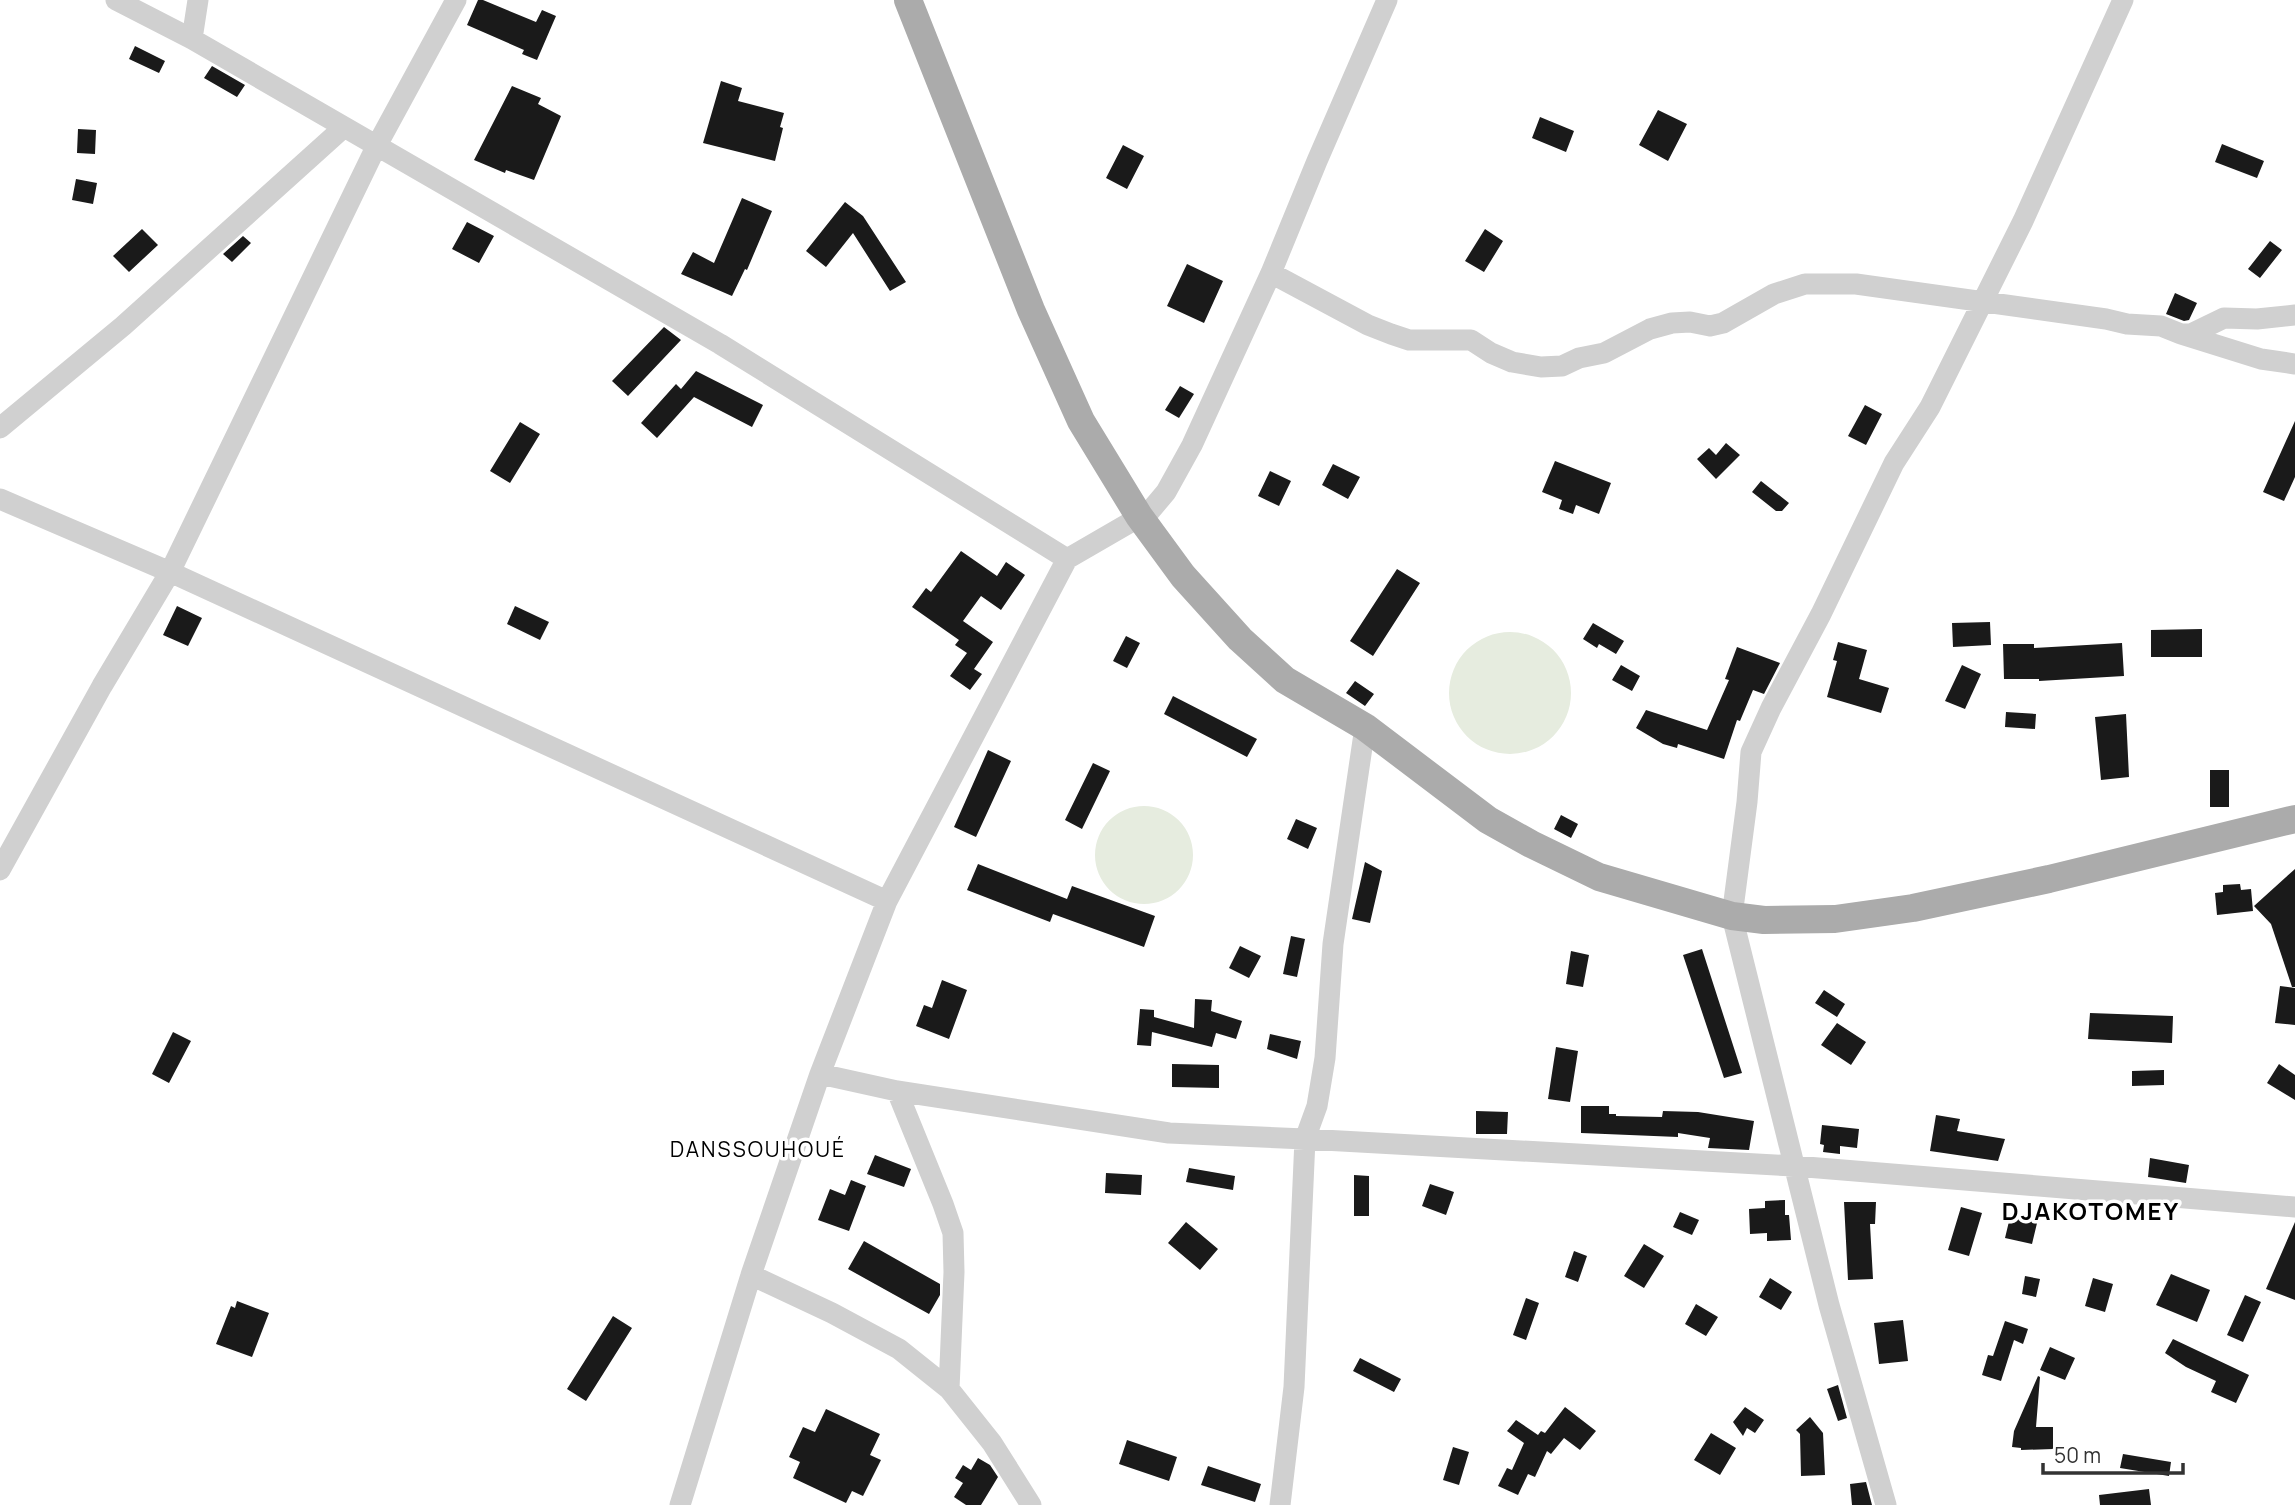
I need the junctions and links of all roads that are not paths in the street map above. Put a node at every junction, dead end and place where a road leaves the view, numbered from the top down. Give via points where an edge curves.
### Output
1 (116, 0) edge
2 (198, 0) edge
3 (456, 0) edge
4 (908, 0) edge
5 (1387, 0) edge
6 (2123, 0) edge
7 (192, 39) junction
8 (344, 128) junction
9 (376, 146) junction
10 (1271, 273) junction
11 (1984, 301) junction
12 (2295, 314) edge
13 (2181, 334) junction
14 (2295, 364) edge
15 (0, 428) edge
16 (0, 499) edge
17 (1139, 516) junction
18 (1067, 559) junction
19 (170, 572) junction
20 (1364, 727) junction
21 (2295, 819) edge
22 (0, 870) edge
23 (887, 901) junction
24 (1732, 916) junction
25 (820, 1074) junction
26 (897, 1091) junction
27 (1305, 1139) junction
28 (1794, 1166) junction
29 (2295, 1207) edge
30 (751, 1275) junction
31 (949, 1389) junction
32 (680, 1505) edge
33 (1031, 1505) edge
34 (1280, 1505) edge
35 (1886, 1505) edge

1 - 7 street
2 - 7 street
3 - 9 street
4 - 17 main road via 1036,322 1081,421
5 - 10 street
6 - 11 street
7 - 8 street
8 - 9 street
8 - 15 street
9 - 18 street via 720,344
9 - 19 street
10 - 11 street via 1391,334 1409,340 1471,340 1512,362 1541,367 1562,366 1604,353 1672,323 1723,323 1774,294 1805,284 1856,284
10 - 17 street via 1192,445 1166,492 1150,511
11 - 13 street via 2161,327
11 - 24 street via 1930,407 1894,463 1751,752
12 - 13 street via 2224,318
13 - 14 street via 2261,359
16 - 19 street
17 - 18 street
17 - 20 main road via 1182,576 1240,639 1285,680
18 - 23 street
19 - 22 street
19 - 23 street
20 - 24 main road via 1488,820 1531,844 1599,877
20 - 27 street via 1333,944 1325,1058 1317,1106
21 - 24 main road via 1913,908 1835,919
23 - 25 street
24 - 28 street
25 - 26 street
25 - 30 street
26 - 27 street via 1169,1133
26 - 31 street via 953,1233
27 - 28 street
27 - 34 street via 1294,1387
28 - 29 street
28 - 35 street
30 - 31 street via 899,1349
30 - 32 street
31 - 33 street via 992,1443

